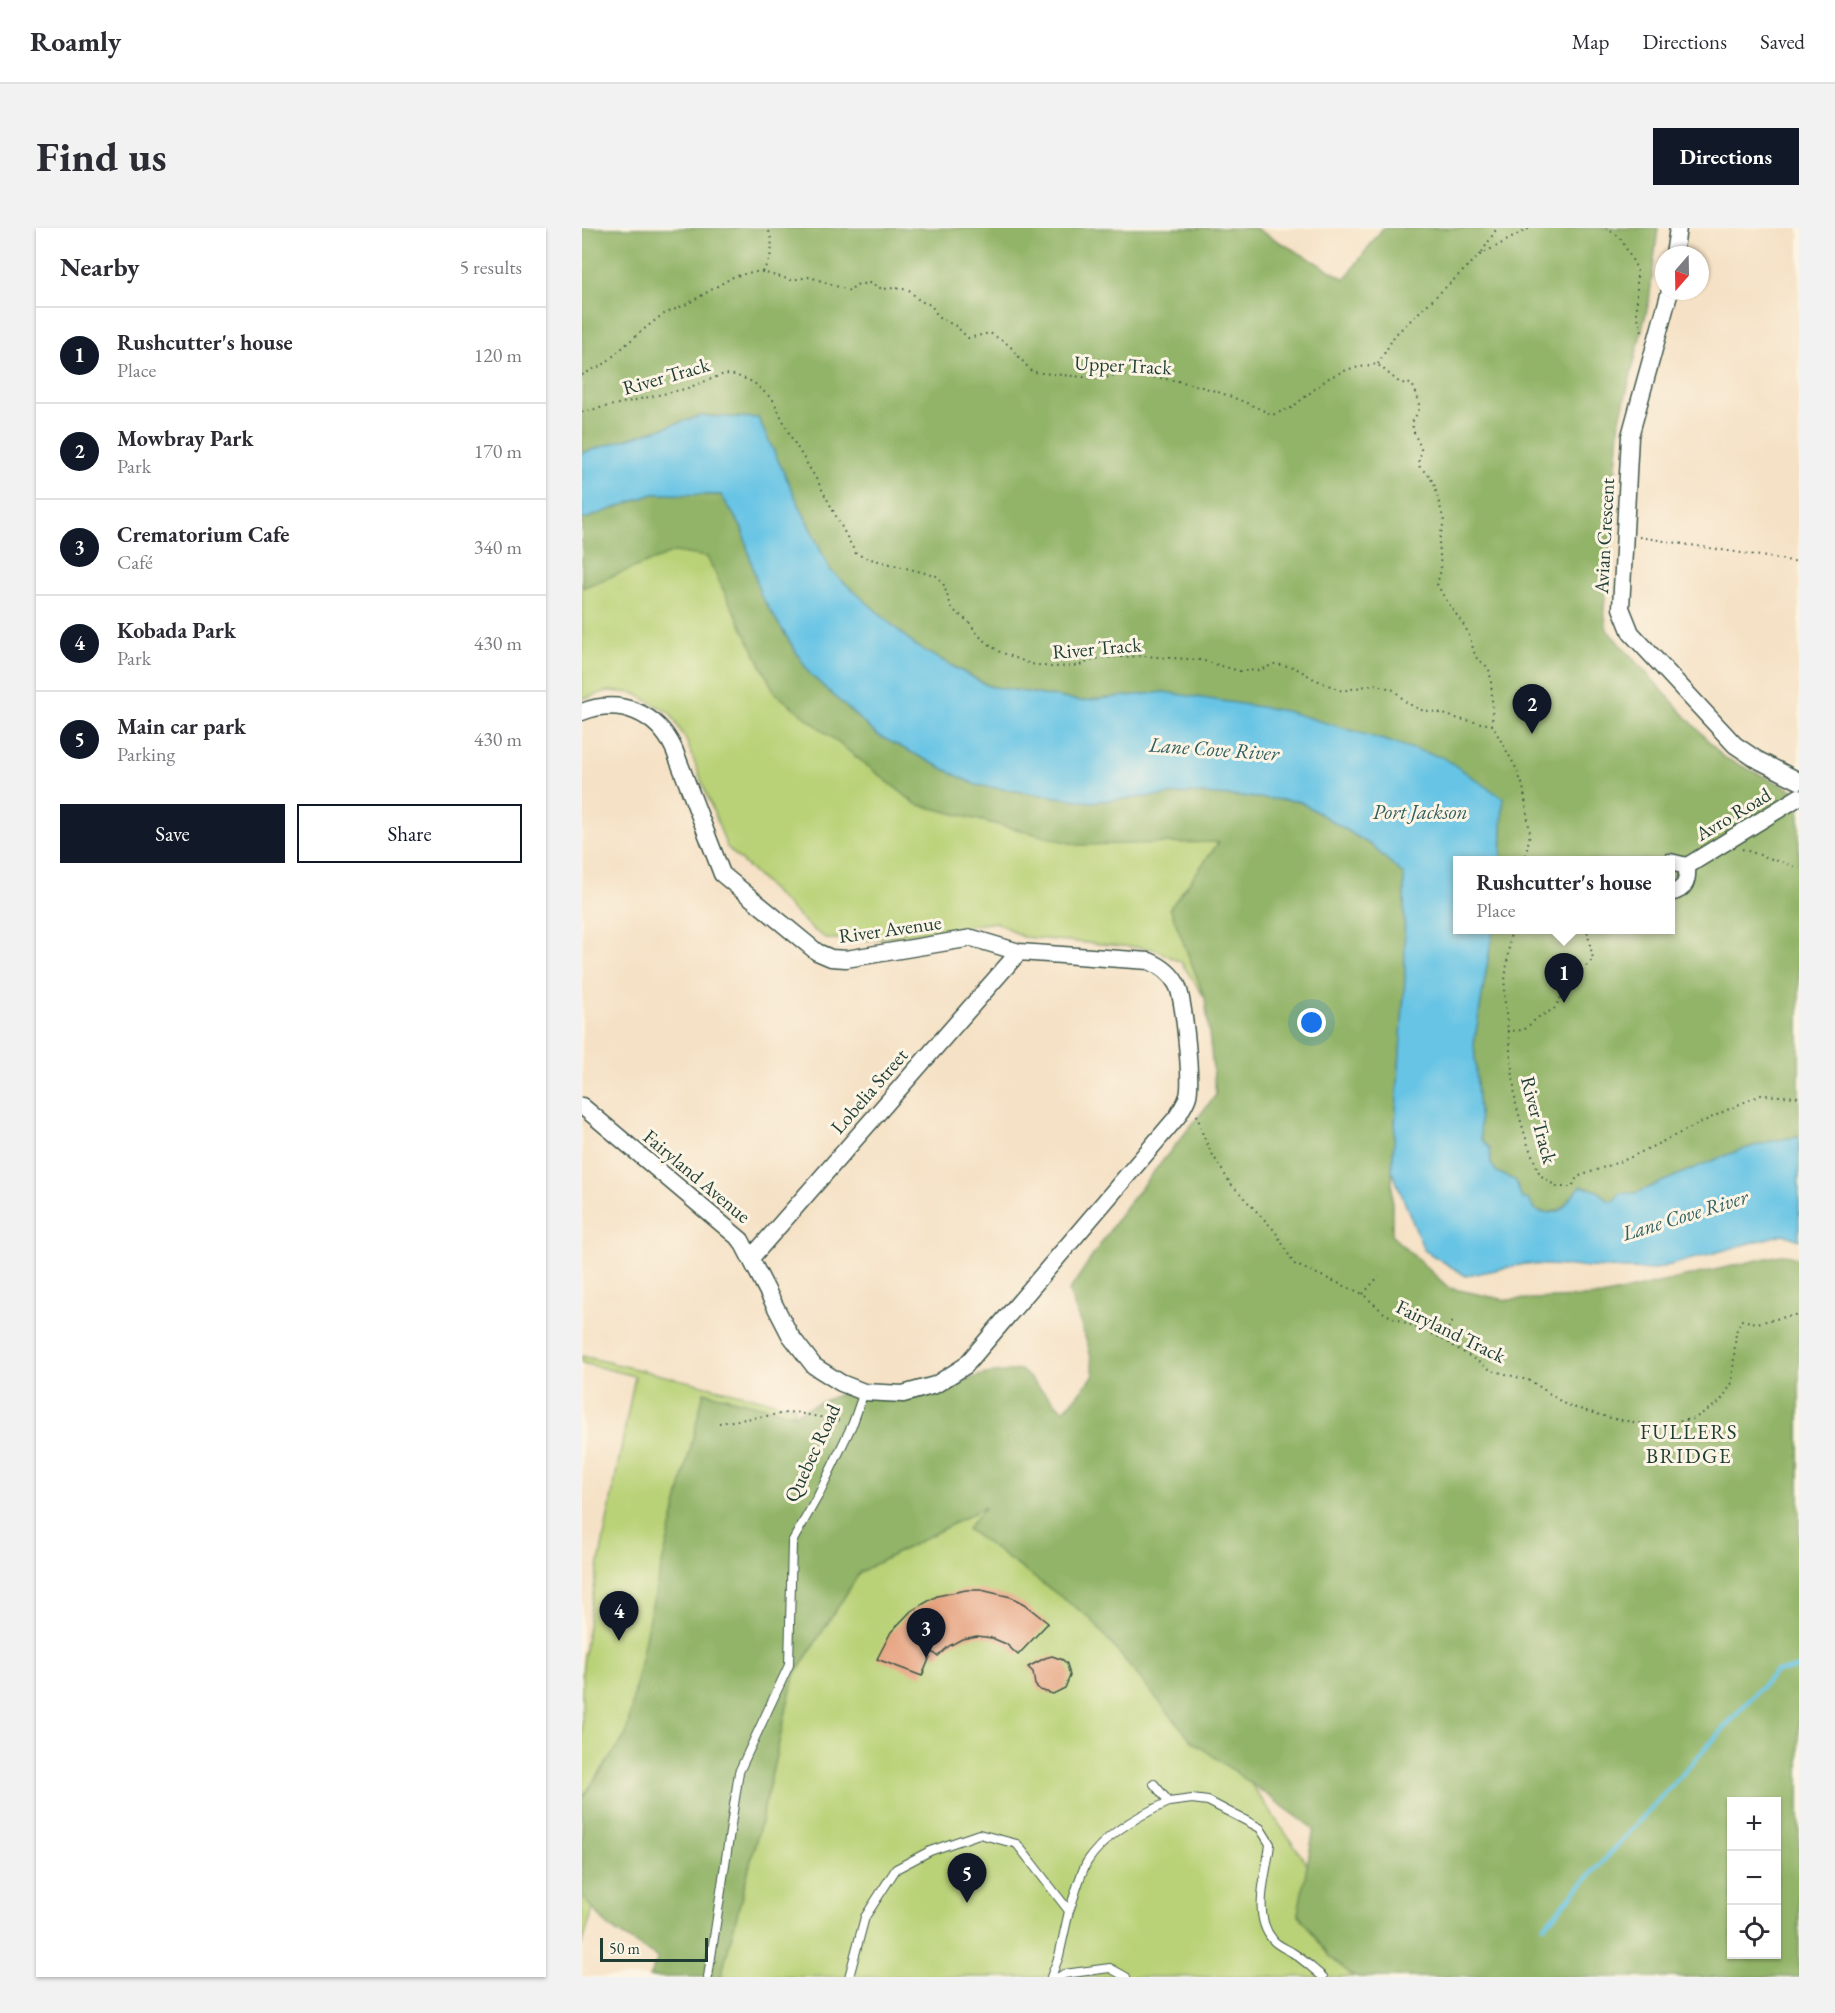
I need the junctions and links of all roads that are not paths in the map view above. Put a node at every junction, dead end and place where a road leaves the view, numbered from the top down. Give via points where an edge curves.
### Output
1 (1678, 228) edge
2 (1675, 246) edge
3 (1668, 300) edge
4 (582, 712) edge
5 (1799, 781) edge
6 (1799, 797) edge
7 (1675, 863) edge
8 (1687, 866) junction
9 (1675, 891) edge
10 (1019, 952) junction
11 (1188, 1096) joint
12 (582, 1106) edge
13 (751, 1258) junction
14 (864, 1392) junction
15 (1154, 1784) dead end
16 (1169, 1802) junction
17 (1069, 1911) junction
18 (708, 1977) edge
19 (849, 1977) edge
20 (1051, 1977) edge
21 (1059, 1977) edge
22 (1126, 1977) edge
23 (1323, 1977) edge

1 - 2 street
3 - 5 street, Avian Crescent via 1630,436 1621,608 1631,633 1735,745
4 - 10 street, River Avenue via 616,706 638,712 664,731 722,874 817,952 846,959 972,938
6 - 8 street, Avro Road
7 - 8 street, Avro Road
8 - 9 street, Avro Road via 1686,884
10 - 11 street, River Avenue via 1141,959 1164,968 1180,992
10 - 13 street, Lobelia Street
11 - 14 street, Quebec Road via 1178,1117 965,1366 935,1386 903,1394
12 - 13 street, Fairyland Avenue via 741,1240
13 - 14 street, Fairyland Avenue via 790,1335 814,1366
14 - 18 lane, Quebec Road via 818,1496 792,1542 789,1665 739,1772
15 - 16 lane
16 - 17 lane via 1110,1836 1087,1863
16 - 23 lane via 1208,1801 1260,1828 1270,1844 1262,1901 1268,1933 1274,1942
17 - 19 lane via 1017,1845 979,1834 930,1851 896,1869 865,1917
17 - 20 lane
21 - 22 lane via 1110,1968

